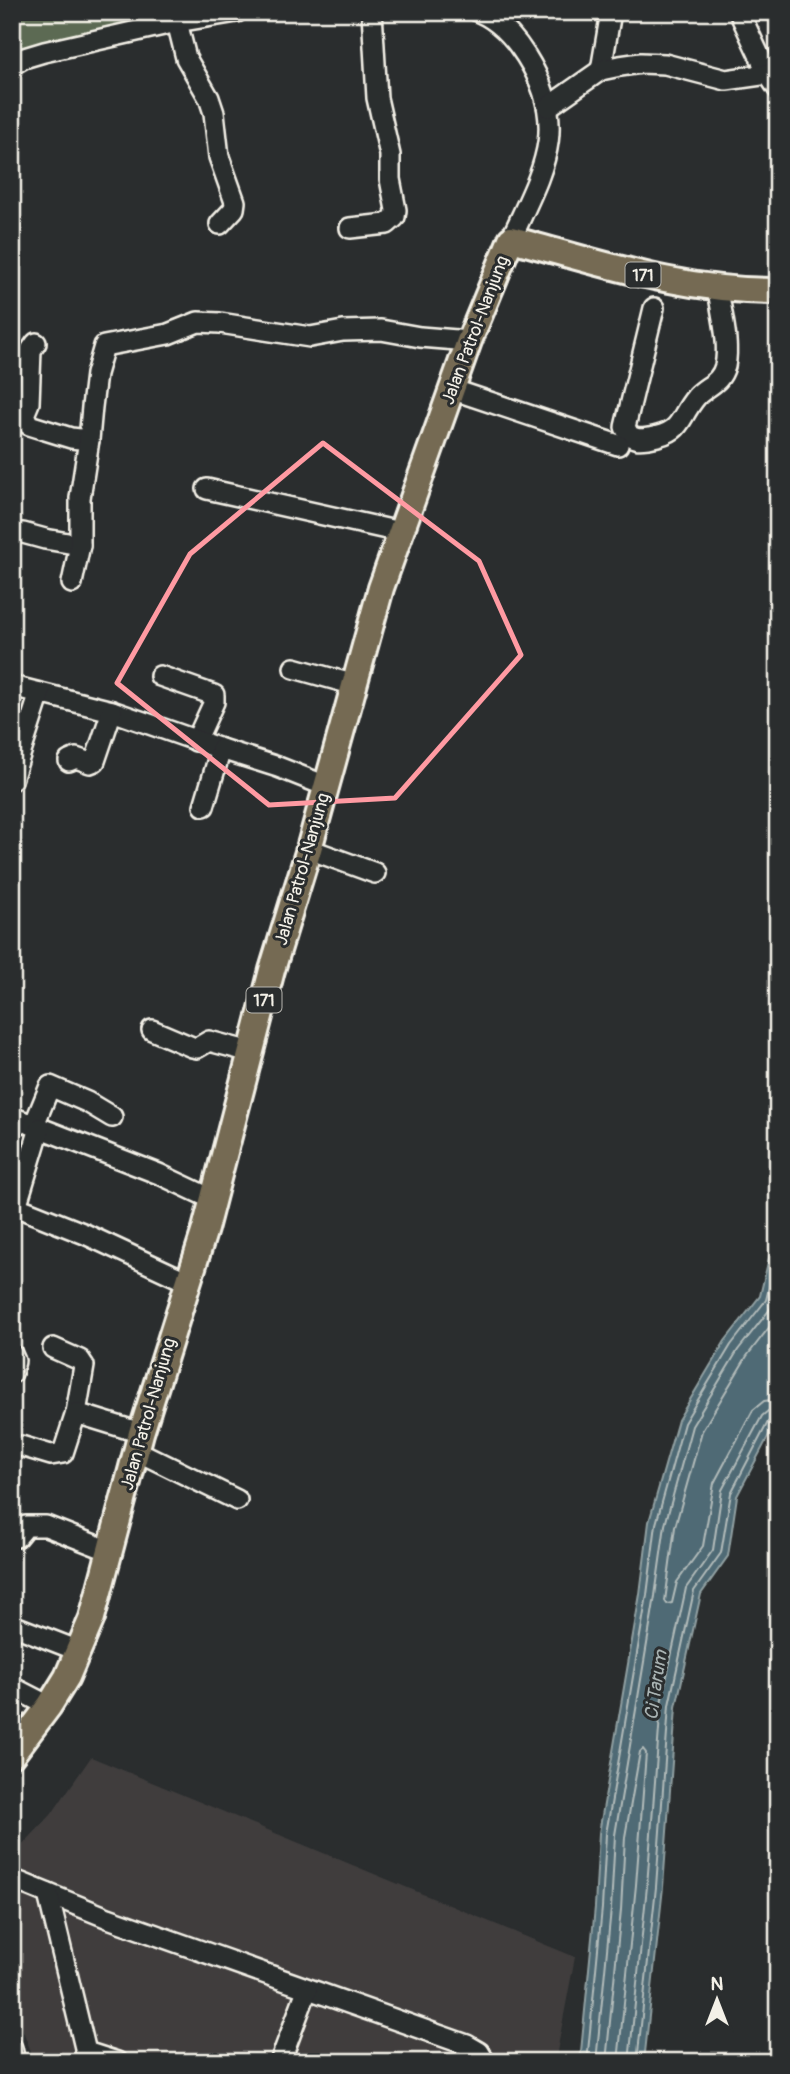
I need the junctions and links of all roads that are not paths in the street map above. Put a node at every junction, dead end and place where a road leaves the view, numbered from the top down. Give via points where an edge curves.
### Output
1 (237, 12) edge
2 (372, 12) edge
3 (479, 12) edge
4 (611, 12) edge
5 (739, 12) edge
6 (177, 22) junction
7 (12, 65) edge
8 (601, 70) junction
9 (773, 82) edge
10 (548, 107) junction
11 (220, 224) dead end
12 (350, 228) dead end
13 (511, 239) junction
14 (718, 289) junction
15 (778, 291) edge
16 (654, 308) dead end
17 (469, 341) junction
18 (36, 343) dead end
19 (451, 389) junction
20 (89, 440) junction
21 (618, 445) dead end
22 (207, 489) dead end
23 (400, 532) junction
24 (12, 533) edge
25 (80, 545) junction
26 (72, 583) dead end
27 (294, 668) dead end
28 (160, 676) dead end
29 (355, 685) junction
30 (12, 686) edge
31 (40, 692) junction
32 (112, 711) junction
33 (196, 741) junction
34 (221, 749) junction
35 (69, 761) dead end
36 (12, 780) edge
37 (326, 786) junction
38 (204, 806) dead end
39 (309, 849) junction
40 (376, 873) dead end
41 (152, 1030) dead end
42 (250, 1052) junction
43 (12, 1116) edge
44 (112, 1118) dead end
45 (37, 1127) junction
46 (212, 1199) junction
47 (14, 1206) edge
48 (188, 1282) junction
49 (53, 1348) dead end
50 (12, 1354) edge
51 (12, 1373) edge
52 (76, 1413) junction
53 (139, 1442) junction
54 (21, 1446) dead end
55 (237, 1500) dead end
56 (17, 1537) dead end
57 (110, 1551) junction
58 (12, 1625) edge
59 (79, 1651) junction
60 (12, 1687) edge
61 (49, 1706) junction
62 (12, 1755) edge
63 (12, 1879) edge
64 (48, 1894) junction
65 (307, 1990) junction
66 (87, 2057) edge
67 (117, 2062) edge
68 (280, 2062) edge
69 (485, 2062) edge

1 - 6 street
2 - 12 street via 377,98 396,210 387,224
3 - 10 street via 501,24 517,42
4 - 8 street
5 - 9 street
6 - 7 street via 44,52
6 - 11 street via 186,58 214,113 219,157 235,202
8 - 9 street via 665,64 726,80
8 - 10 street
10 - 13 street via 548,150
13 - 14 main road, Jalan Patrol-Nanjung / 171 via 661,280
13 - 17 main road, Jalan Patrol-Nanjung / 171
14 - 15 main road, Jalan Patrol-Nanjung / 171
14 - 16 street via 726,349 720,378 695,399 674,430 640,439 633,438 625,427
17 - 19 main road, Jalan Patrol-Nanjung / 171
17 - 20 street via 381,330 310,337 198,322 168,334 107,344 96,374
18 - 20 street via 31,350 26,421 56,434
19 - 21 street
19 - 23 main road, Jalan Patrol-Nanjung / 171
20 - 25 street via 80,498
22 - 23 street
23 - 29 main road, Jalan Patrol-Nanjung / 171
24 - 25 street
25 - 26 street
27 - 29 street
28 - 33 street via 214,695
29 - 37 main road, Jalan Patrol-Nanjung / 171
30 - 31 street
31 - 32 street
31 - 36 street
32 - 33 street
32 - 35 street via 95,761
33 - 34 street
34 - 37 street
34 - 38 street
37 - 39 main road, Jalan Patrol-Nanjung / 171
39 - 40 street
39 - 42 main road, Jalan Patrol-Nanjung / 171
41 - 42 street via 192,1048 209,1041
42 - 46 main road, Jalan Patrol-Nanjung / 171
43 - 45 street
44 - 45 street via 52,1080
45 - 46 street
45 - 47 street
46 - 48 main road, Jalan Patrol-Nanjung / 171
47 - 48 street
48 - 53 main road, Jalan Patrol-Nanjung / 171
49 - 52 street via 84,1366
50 - 51 street
52 - 53 street
52 - 54 street via 63,1453 51,1455
53 - 55 street
53 - 57 main road, Jalan Patrol-Nanjung / 171
56 - 57 street via 26,1526 46,1526
57 - 59 main road, Jalan Patrol-Nanjung / 171
58 - 59 street
59 - 61 main road, Jalan Patrol-Nanjung / 171
60 - 61 street
61 - 62 main road, Jalan Patrol-Nanjung / 171
63 - 64 street
64 - 65 street
64 - 66 street
65 - 68 street
65 - 69 street via 467,2045
66 - 67 street

